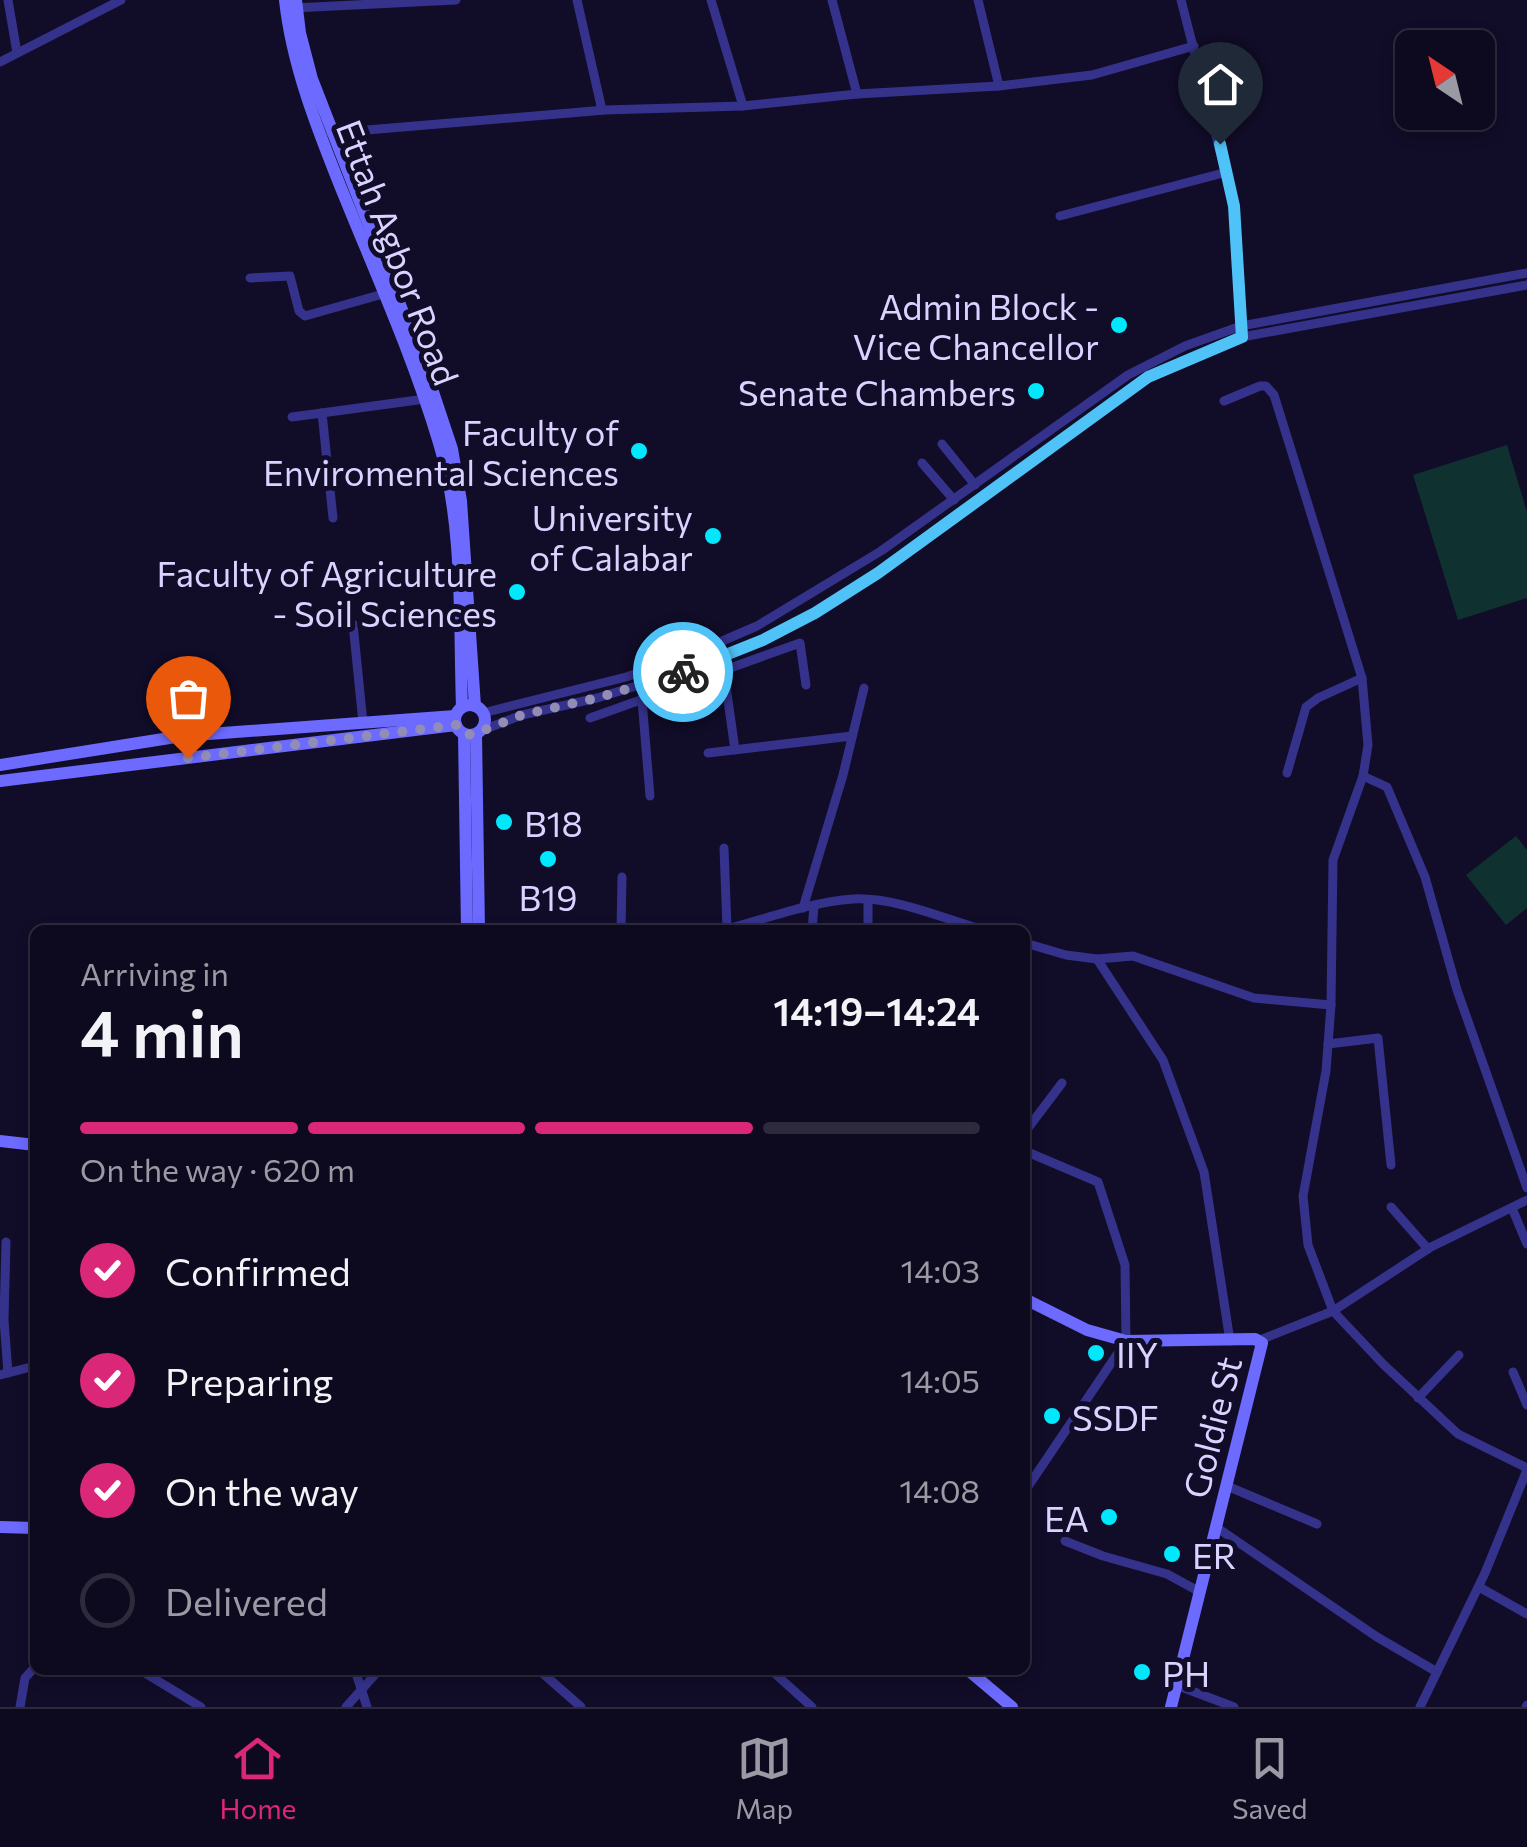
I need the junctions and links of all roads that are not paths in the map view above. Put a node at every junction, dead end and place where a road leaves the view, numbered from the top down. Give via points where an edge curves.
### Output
1 (8, 0) edge
2 (121, 0) edge
3 (456, 0) edge
4 (577, 0) edge
5 (711, 0) edge
6 (832, 0) edge
7 (978, 0) edge
8 (1181, 0) edge
9 (291, 4) edge
10 (1194, 46) junction
11 (16, 52) junction
12 (0, 62) edge
13 (999, 86) junction
14 (857, 94) junction
15 (743, 106) junction
16 (602, 110) junction
17 (331, 134) junction
18 (1227, 172) junction
19 (1060, 216) dead end
20 (1527, 273) edge
21 (250, 278) dead end
22 (1527, 284) edge
23 (383, 294) junction
24 (1242, 332) junction
25 (425, 399) junction
26 (1224, 401) dead end
27 (322, 413) junction
28 (292, 417) dead end
29 (942, 444) dead end
30 (922, 463) dead end
31 (975, 485) junction
32 (954, 500) junction
33 (333, 518) dead end
34 (353, 624) dead end
35 (724, 672) junction
36 (1362, 678) junction
37 (806, 684) dead end
38 (864, 688) dead end
39 (642, 700) junction
40 (590, 718) dead end
41 (469, 721) junction
42 (364, 723) junction
43 (852, 736) junction
44 (735, 750) junction
45 (708, 753) dead end
46 (0, 765) edge
47 (1287, 773) dead end
48 (1363, 776) junction
49 (0, 781) edge
50 (650, 796) dead end
51 (724, 848) dead end
52 (622, 877) dead end
53 (868, 900) junction
54 (808, 907) junction
55 (467, 925) edge
56 (480, 925) edge
57 (621, 925) edge
58 (726, 925) edge
59 (744, 925) edge
60 (811, 925) edge
61 (868, 925) edge
62 (965, 925) edge
63 (1030, 944) edge
64 (1097, 959) junction
65 (1332, 1005) junction
66 (1328, 1044) junction
67 (1062, 1083) dead end
68 (1030, 1125) edge
69 (0, 1141) edge
70 (30, 1144) edge
71 (1030, 1154) edge
72 (1391, 1165) dead end
73 (1527, 1188) edge
74 (1527, 1200) edge
75 (1392, 1207) dead end
76 (1512, 1208) junction
77 (6, 1242) dead end
78 (1527, 1244) edge
79 (1428, 1249) junction
80 (1030, 1302) edge
81 (1333, 1311) junction
82 (1260, 1340) junction
83 (1126, 1341) junction
84 (1230, 1341) junction
85 (1459, 1355) dead end
86 (30, 1367) edge
87 (1513, 1372) dead end
88 (4, 1374) edge
89 (1418, 1398) junction
90 (1527, 1405) edge
91 (1527, 1469) edge
92 (1030, 1484) edge
93 (1227, 1486) junction
94 (1318, 1524) dead end
95 (1216, 1527) junction
96 (0, 1528) edge
97 (30, 1528) edge
98 (1065, 1541) dead end
99 (1479, 1587) junction
100 (1200, 1592) junction
101 (1527, 1614) edge
102 (30, 1672) edge
103 (1437, 1672) junction
104 (148, 1675) edge
105 (356, 1675) edge
106 (374, 1675) edge
107 (545, 1675) edge
108 (777, 1675) edge
109 (974, 1675) edge
110 (1176, 1686) junction
111 (361, 1690) junction
112 (20, 1707) edge
113 (201, 1707) edge
114 (346, 1707) edge
115 (367, 1707) edge
116 (581, 1707) edge
117 (812, 1707) edge
118 (1012, 1707) edge
119 (1171, 1707) edge
120 (1234, 1707) edge
121 (1420, 1707) edge

1 - 11 street
2 - 11 street
3 - 9 street
4 - 16 street
5 - 15 street
6 - 14 street
7 - 13 street
8 - 10 street
9 - 17 main road, Ettah Agbor Road
9 - 23 main road, Ettah Agbor Road via 291,41 305,90
10 - 13 street via 1092,75
10 - 18 street
11 - 12 street
13 - 14 street
14 - 15 street
15 - 16 street
16 - 17 street
17 - 41 main road, Ettah Agbor Road via 452,449 461,501
18 - 19 street
18 - 24 street
20 - 24 street
21 - 23 street via 291,277 305,316
22 - 24 street
23 - 25 main road, Ettah Agbor Road
24 - 31 street via 1184,346 1128,375
24 - 41 street via 1148,377 878,573 763,640 597,698
25 - 27 street
25 - 41 main road, Ettah Agbor Road via 450,497
26 - 36 street via 1260,386 1271,390
27 - 28 street
27 - 33 street
29 - 31 street
30 - 32 street
31 - 32 street
32 - 41 street via 844,576 731,638 626,677
34 - 42 street
35 - 37 street via 801,642
35 - 39 street
35 - 44 street
36 - 47 street via 1306,707
36 - 48 street via 1368,718
38 - 43 street
39 - 40 street
39 - 50 street
41 - 42 main road
41 - 49 main road
41 - 55 main road
41 - 56 main road
42 - 46 main road via 182,736
43 - 44 street
43 - 54 street
44 - 45 street
48 - 65 street via 1333,860
48 - 73 street via 1386,788 1416,853
51 - 58 street
52 - 57 street
53 - 54 street
53 - 61 street
53 - 62 street
54 - 59 street
54 - 60 street
63 - 64 street
64 - 65 street via 1134,956 1254,998
64 - 84 street via 1163,1060 1197,1145
65 - 66 street
66 - 72 street via 1378,1038
66 - 81 street via 1303,1216
67 - 68 street
69 - 70 main road
71 - 83 street via 1098,1182 1125,1265
74 - 76 street
75 - 79 street
76 - 78 street
76 - 79 street
77 - 88 street
79 - 81 street
80 - 83 main road, Goldie St
81 - 82 street
81 - 89 street
82 - 84 main road, Goldie St
82 - 93 main road, Goldie St
83 - 84 main road, Goldie St
83 - 92 street
85 - 89 street
86 - 88 street
87 - 90 street
89 - 91 street via 1468,1440
91 - 99 street
93 - 94 street
93 - 95 main road, Goldie St
95 - 100 main road, Goldie St
95 - 103 street
96 - 97 main road
98 - 100 street
99 - 101 street
99 - 103 street
100 - 110 main road, Goldie St
102 - 112 street
103 - 121 street
104 - 113 street
105 - 111 street
106 - 111 street
107 - 116 street
108 - 117 street
109 - 118 main road
110 - 119 main road, Goldie St
110 - 120 street
111 - 114 street
111 - 115 street

